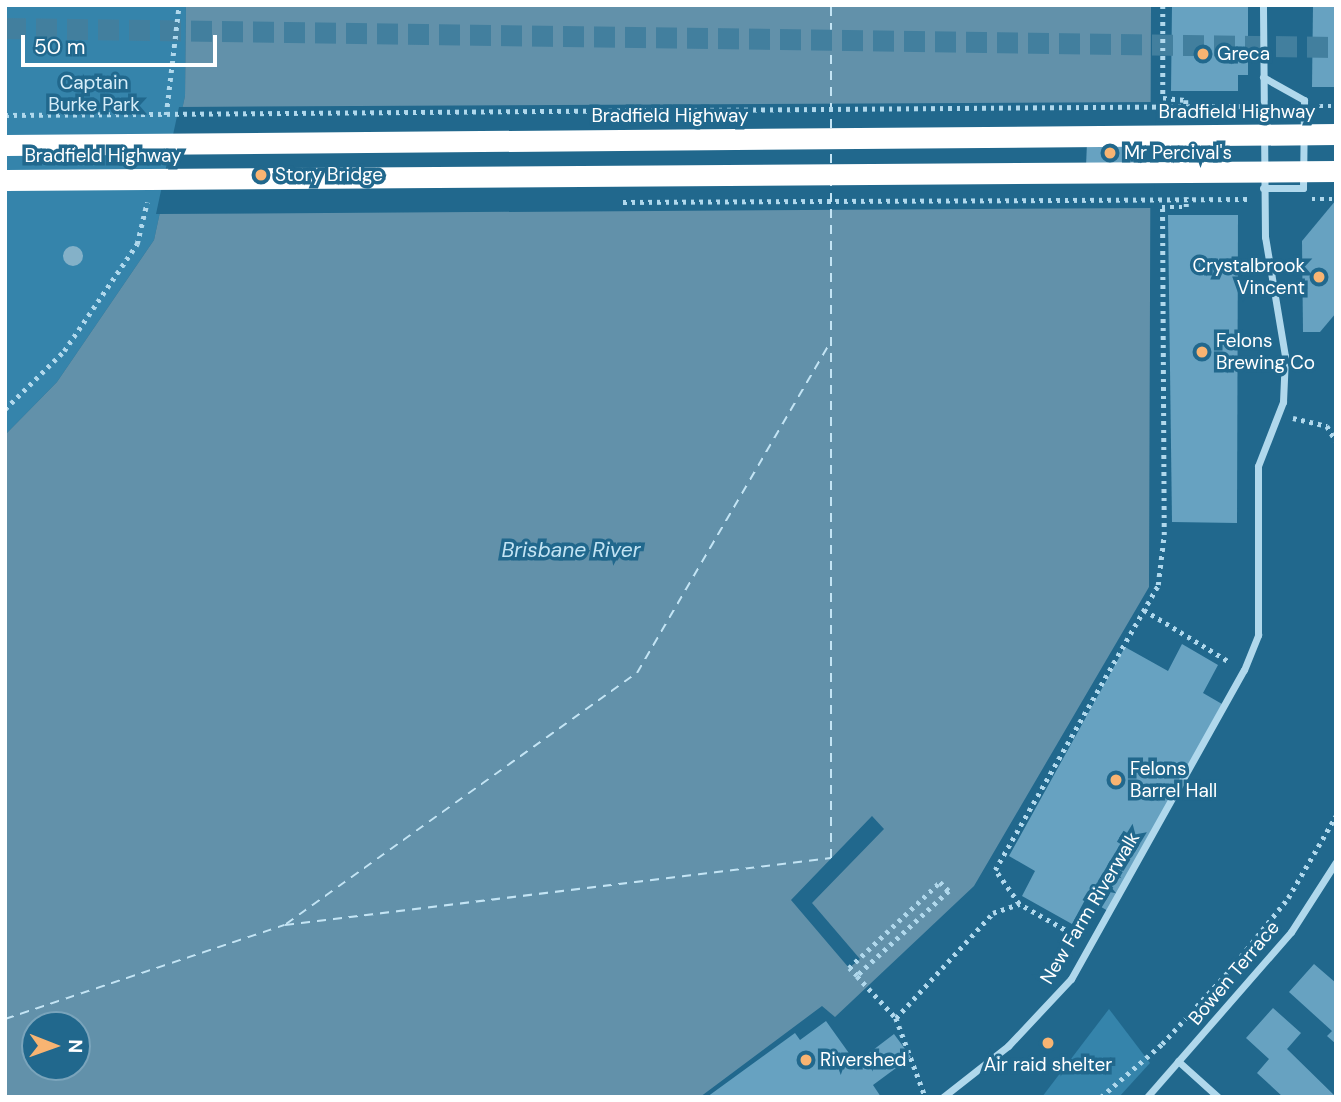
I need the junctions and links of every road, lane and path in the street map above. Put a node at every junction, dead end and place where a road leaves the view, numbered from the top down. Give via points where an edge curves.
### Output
1 (179, 5) edge
2 (1263, 5) edge
3 (1264, 76) junction
4 (1253, 106) dead end
5 (1308, 106) dead end
6 (1336, 106) edge
7 (5, 115) edge
8 (164, 126) dead end
9 (1336, 134) edge
10 (5, 145) edge
11 (1336, 171) edge
12 (5, 180) edge
13 (1263, 187) junction
14 (149, 191) dead end
15 (1266, 199) dead end
16 (1308, 199) dead end
17 (1336, 199) edge
18 (615, 202) dead end
19 (130, 204) dead end
20 (158, 204) dead end
21 (1162, 208) dead end
22 (5, 409) edge
23 (1311, 425) dead end
24 (1336, 441) edge
25 (1144, 610) junction
26 (1244, 670) junction
27 (1336, 816) edge
28 (1336, 862) edge
29 (1019, 904) junction
30 (1091, 944) junction
31 (857, 976) junction
32 (896, 1018) junction
33 (1178, 1061) junction
34 (926, 1097) edge
35 (943, 1097) edge
36 (1101, 1097) edge
37 (1147, 1097) edge
38 (1218, 1097) edge

1 - 8 path
2 - 3 street, New Farm Riverwalk
3 - 13 street, New Farm Riverwalk
3 - 13 street via 1304,100 1303,188
4 - 7 path
5 - 6 path
9 - 10 highway, Bradfield Highway
11 - 12 highway, Bradfield Highway
13 - 26 street, New Farm Riverwalk via 1283,334 1284,391 1258,466 1262,612
14 - 22 path via 137,244 64,351
15 - 18 path
16 - 17 path
19 - 20 path
21 - 25 path via 1164,535 1158,585
23 - 24 path via 1327,426
25 - 26 path
25 - 29 path via 995,870
26 - 30 street, New Farm Riverwalk
27 - 36 path via 1288,898 1230,970 1162,1044
28 - 33 street, Bowen Terrace via 1291,932
29 - 30 path
29 - 32 path via 993,913
30 - 35 street, New Farm Riverwalk via 1054,999
31 - 31 path via 949,891 940,882 849,968
31 - 32 path
32 - 34 path
33 - 37 street, Bowen Terrace
33 - 38 street

